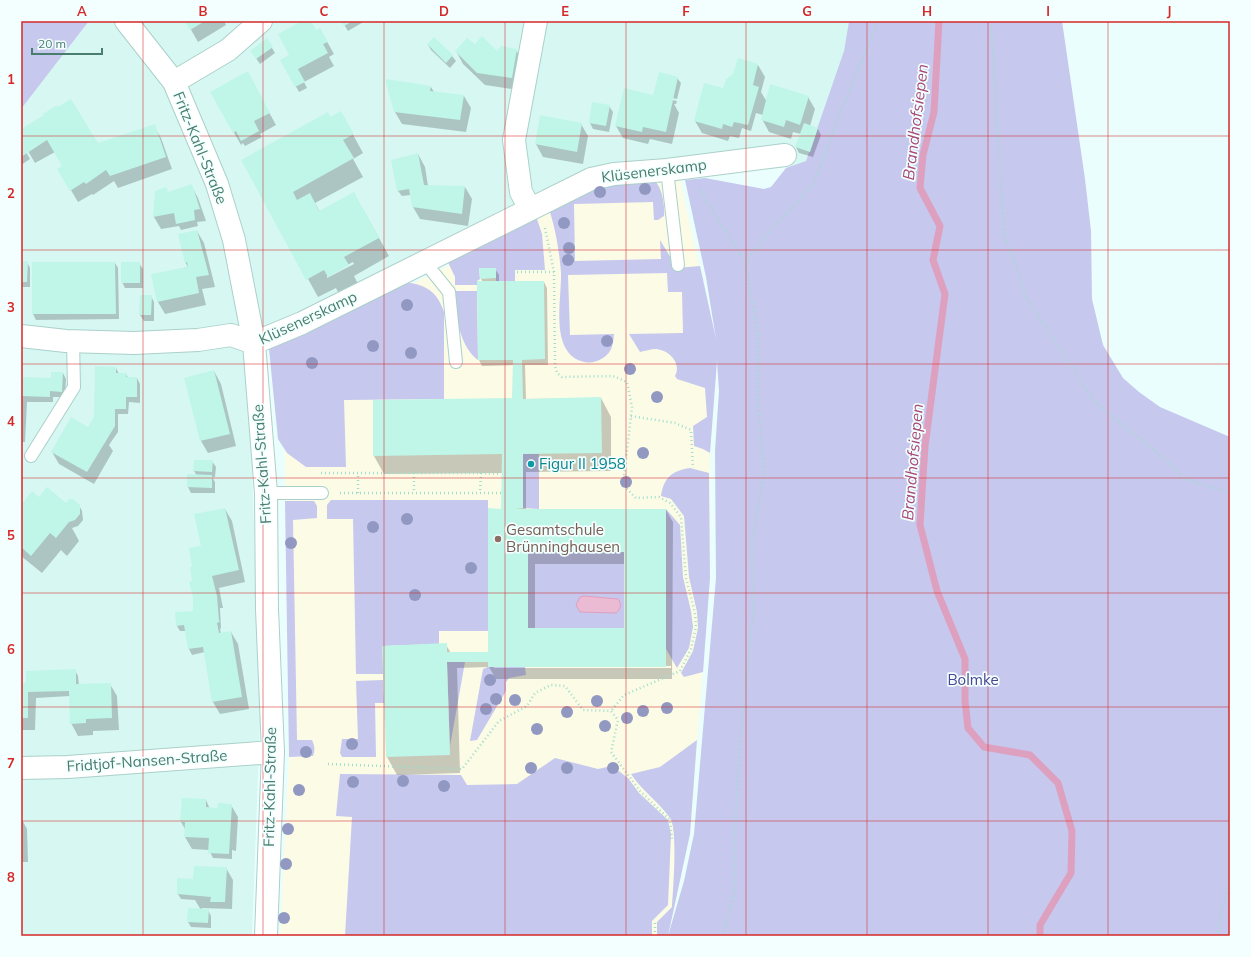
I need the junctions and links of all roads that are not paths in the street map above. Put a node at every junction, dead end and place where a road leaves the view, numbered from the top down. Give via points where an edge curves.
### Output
1 (126, 21) edge
2 (261, 21) edge
3 (536, 21) edge
4 (174, 82) junction
5 (785, 155) dead end
6 (667, 170) junction
7 (535, 206) junction
8 (424, 261) junction
9 (678, 265) dead end
10 (21, 336) edge
11 (73, 342) junction
12 (254, 343) junction
13 (456, 362) dead end
14 (31, 456) dead end
15 (266, 493) junction
16 (322, 493) road end
17 (273, 752) junction
18 (21, 768) edge
19 (266, 936) edge

1 - 4 street, Fritz-Kahl-Straße
2 - 4 street via 228,50
3 - 7 street via 514,140 521,192
4 - 12 street, Fritz-Kahl-Straße via 217,184 234,240
5 - 6 street, Klüsenerskamp
6 - 7 street, Klüsenerskamp via 614,174 591,179
6 - 9 lane
7 - 8 street, Klüsenerskamp
8 - 12 street, Klüsenerskamp via 302,323
8 - 13 lane via 448,292
10 - 11 street, Klüsenerskamp
11 - 12 street, Klüsenerskamp via 134,343 198,340 231,335
11 - 14 lane via 74,387
12 - 15 street, Fritz-Kahl-Straße
15 - 16 lane
15 - 17 street, Fritz-Kahl-Straße via 267,609
17 - 18 street, Fridtjof-Nansen-Straße
17 - 19 street, Fritz-Kahl-Straße

